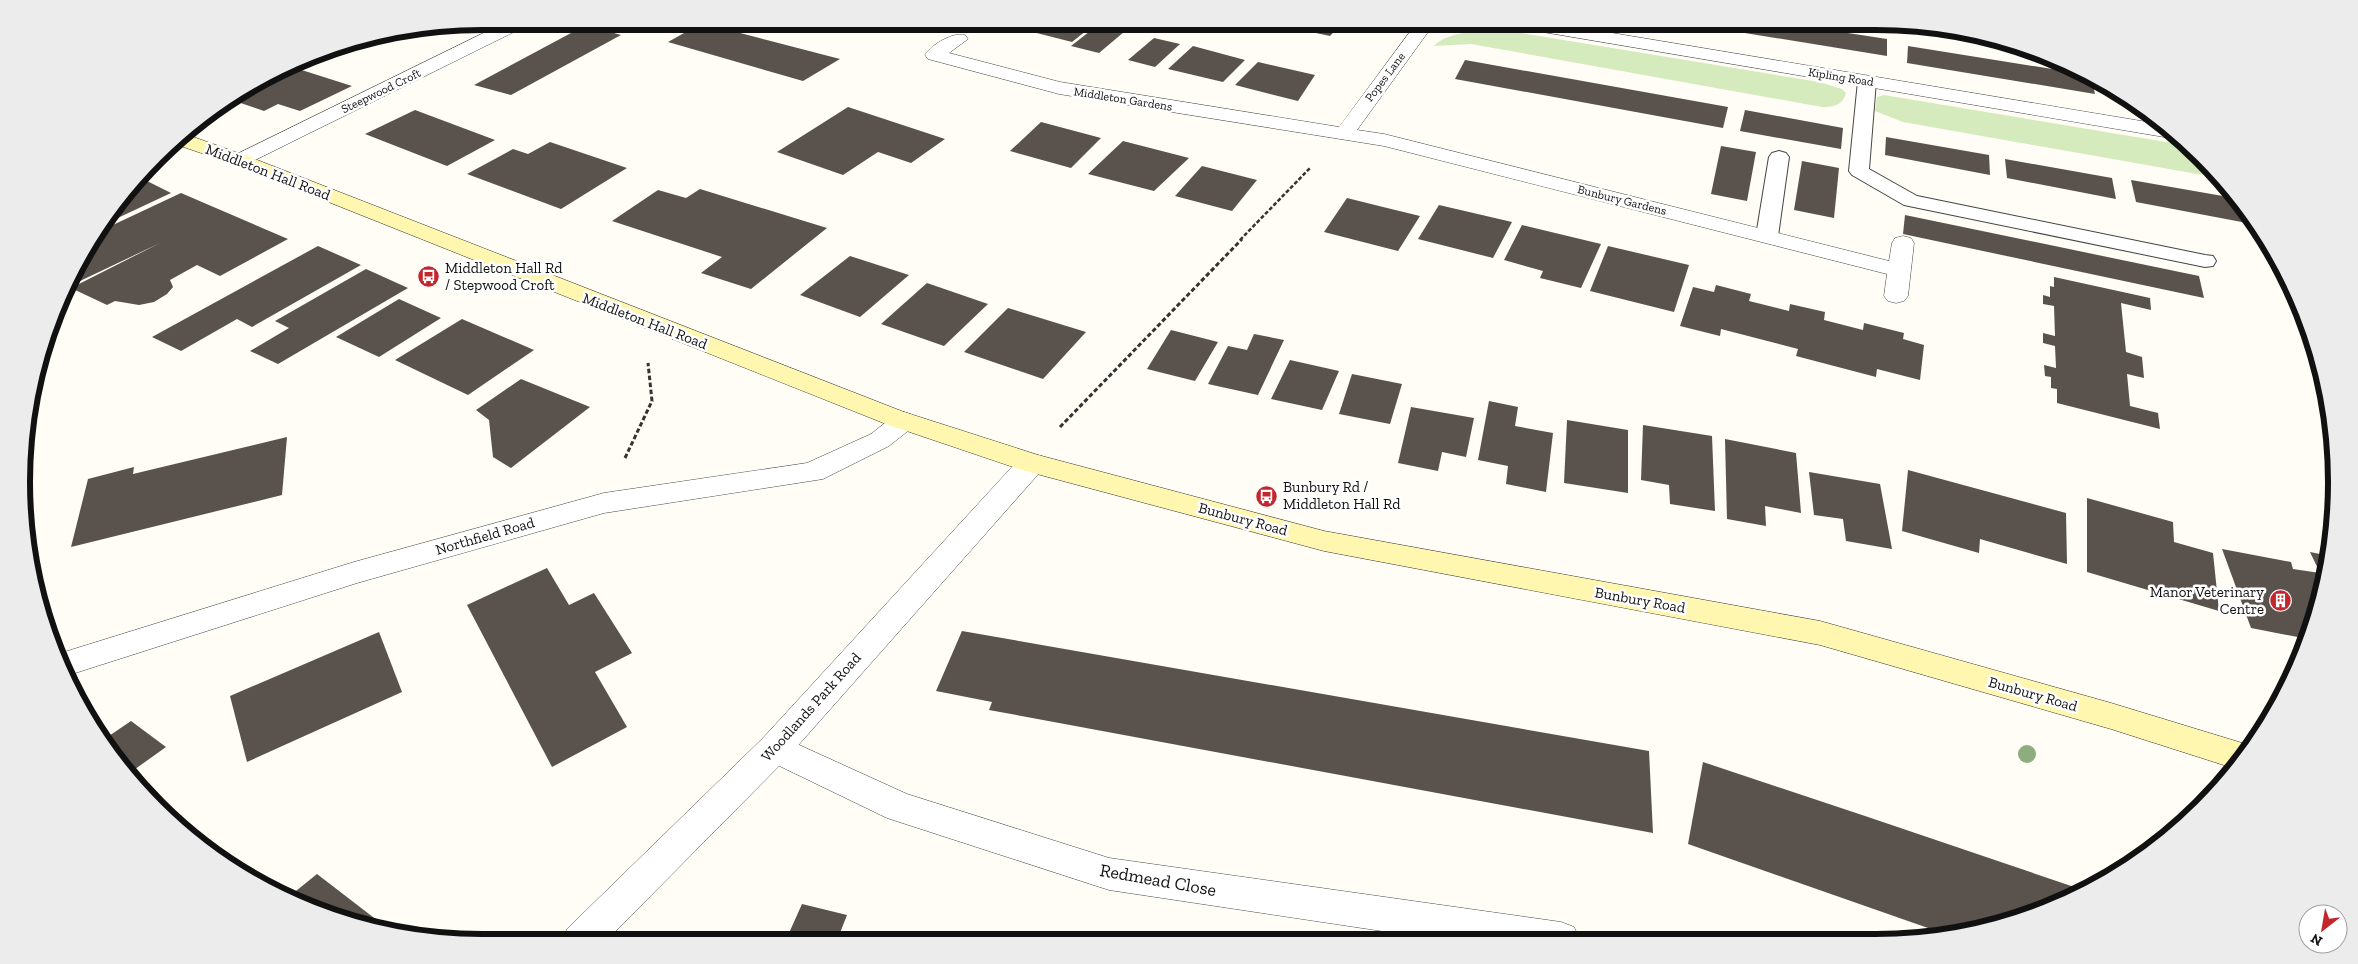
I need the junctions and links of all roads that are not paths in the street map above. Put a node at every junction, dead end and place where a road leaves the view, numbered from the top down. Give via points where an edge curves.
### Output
1 (504, 30) edge
2 (1420, 30) edge
3 (1560, 30) edge
4 (958, 39) dead end
5 (1867, 81) junction
6 (2158, 129) edge
7 (1344, 133) junction
8 (185, 141) edge
9 (1778, 157) dead end
10 (240, 160) junction
11 (1767, 236) junction
12 (1903, 243) dead end
13 (2205, 261) dead end
14 (1899, 270) junction
15 (1896, 296) dead end
16 (904, 422) junction
17 (1032, 463) junction
18 (68, 663) edge
19 (775, 748) junction
20 (2236, 755) edge
21 (588, 934) edge
22 (1520, 934) edge

1 - 10 street, Steepwood Croft
2 - 7 street, Popes Lane
3 - 5 street, Kipling Road
4 - 7 street, Middleton Gardens via 934,55 1059,88
5 - 6 street, Kipling Road
5 - 13 lane via 1859,171 1911,201
7 - 11 street, Bunbury Gardens via 1394,142
8 - 10 main road, Middleton Hall Road
9 - 11 lane
10 - 16 main road, Middleton Hall Road
11 - 14 street, Bunbury Gardens
12 - 14 street
14 - 15 street
16 - 17 main road, Middleton Hall Road
16 - 18 street, Northfield Road via 880,440 813,472 604,503 354,572
17 - 19 street, Woodlands Park Road
17 - 20 main road, Bunbury Road via 1324,541 1820,633
19 - 21 street, Woodlands Park Road
19 - 22 street, Redmead Close via 900,807 1109,874

